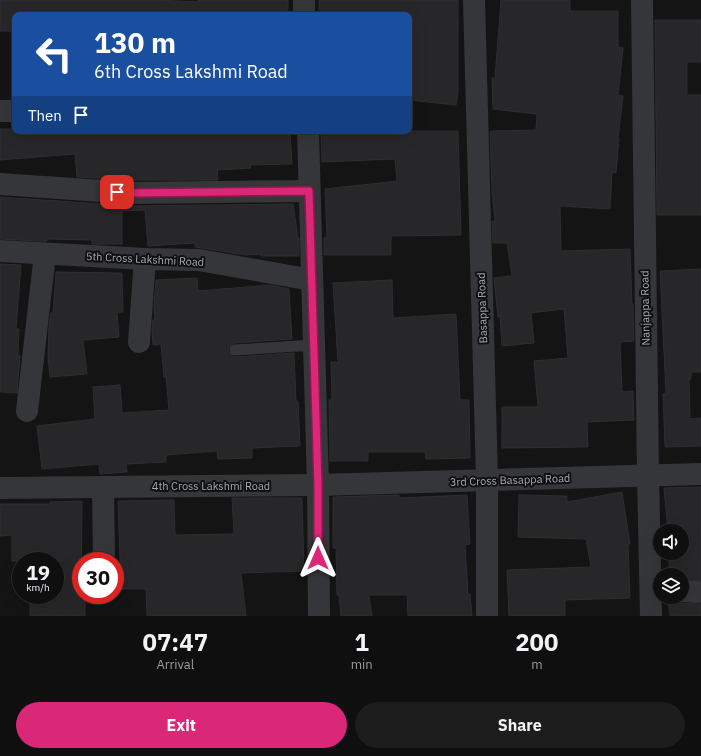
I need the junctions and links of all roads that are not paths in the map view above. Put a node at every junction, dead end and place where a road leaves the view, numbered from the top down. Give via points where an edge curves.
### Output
1 (304, 0) edge
2 (474, 0) edge
3 (642, 0) edge
4 (304, 12) edge
5 (0, 111) edge
6 (12, 111) edge
7 (308, 134) edge
8 (0, 184) edge
9 (309, 191) junction
10 (0, 251) edge
11 (45, 254) junction
12 (145, 259) junction
13 (312, 280) junction
14 (139, 342) dead end
15 (314, 345) junction
16 (235, 350) dead end
17 (27, 411) dead end
18 (701, 474) edge
19 (648, 476) junction
20 (487, 480) junction
21 (318, 485) junction
22 (103, 487) junction
23 (0, 488) edge
24 (104, 552) edge
25 (654, 568) edge
26 (653, 603) edge
27 (319, 616) edge
28 (487, 616) edge
29 (651, 616) edge

1 - 4 street
2 - 20 street, Basappa Road
3 - 19 street, Nanjappa Road
5 - 6 street
7 - 9 street
8 - 9 street via 131,193
9 - 13 street
10 - 11 street, 5th Cross Lakshmi Road
11 - 12 street, 5th Cross Lakshmi Road
11 - 17 street
12 - 13 street, 5th Cross Lakshmi Road via 199,260
12 - 14 street
13 - 15 street
15 - 16 lane
15 - 21 street
18 - 19 street, 3rd Cross Basappa Road
19 - 20 street, 3rd Cross Basappa Road
19 - 25 street, Nanjappa Road
20 - 21 street, 3rd Cross Basappa Road
20 - 28 street, Basappa Road
21 - 22 street, 4th Cross Lakshmi Road
21 - 27 street
22 - 23 street, 4th Cross Lakshmi Road
22 - 24 street
26 - 29 street, Nanjappa Road

